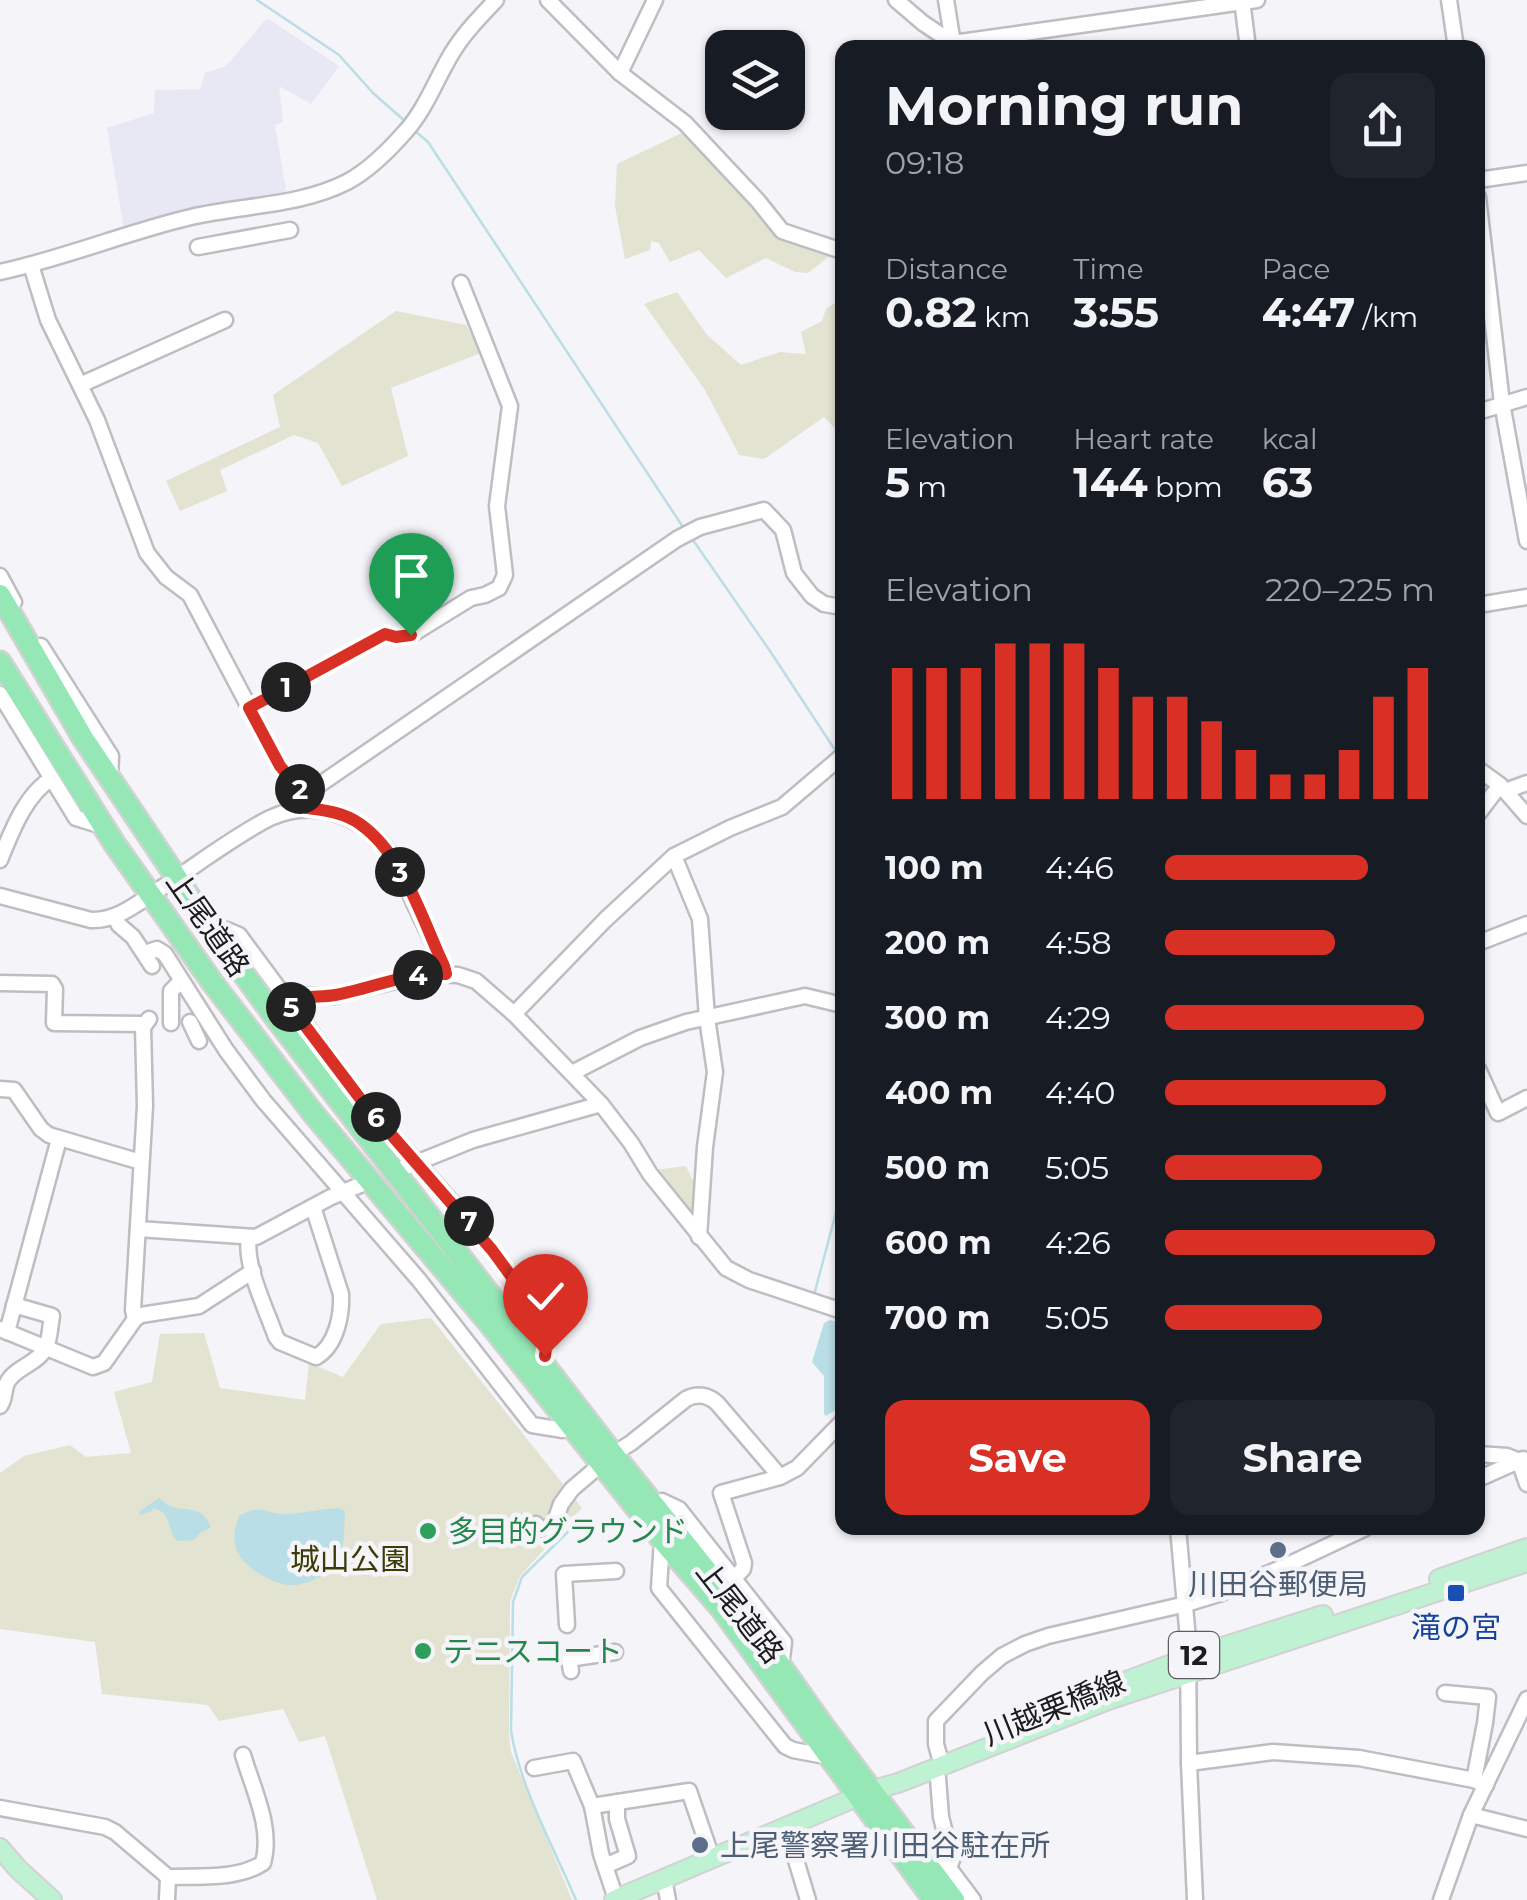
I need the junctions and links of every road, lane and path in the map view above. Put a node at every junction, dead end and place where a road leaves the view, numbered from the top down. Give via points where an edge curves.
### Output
1 (496, 0) edge
2 (548, 0) edge
3 (655, 0) edge
4 (896, 0) edge
5 (946, 0) edge
6 (1450, 0) edge
7 (1247, 1) edge
8 (947, 40) edge
9 (955, 40) edge
10 (995, 40) edge
11 (1248, 40) edge
12 (1455, 40) edge
13 (620, 73) junction
14 (1527, 173) edge
15 (1485, 179) edge
16 (290, 230) dead end
17 (198, 247) dead end
18 (835, 248) edge
19 (1485, 258) edge
20 (31, 265) junction
21 (0, 272) edge
22 (461, 283) dead end
23 (225, 320) dead end
24 (80, 385) junction
25 (1527, 397) edge
26 (1502, 404) junction
27 (1485, 410) edge
28 (1527, 541) edge
29 (0, 576) edge
30 (0, 595) edge
31 (1527, 597) edge
32 (1485, 604) edge
33 (835, 606) edge
34 (0, 615) edge
35 (0, 652) edge
36 (0, 662) edge
37 (0, 694) edge
38 (249, 708) junction
39 (38, 725) junction
40 (83, 738) junction
41 (835, 762) edge
42 (1485, 774) edge
43 (51, 779) junction
44 (110, 780) junction
45 (1527, 783) edge
46 (1503, 788) junction
47 (305, 802) junction
48 (1485, 807) edge
49 (1527, 816) edge
50 (102, 826) junction
51 (674, 856) junction
52 (0, 860) edge
53 (176, 878) junction
54 (151, 894) junction
55 (0, 896) edge
56 (115, 916) junction
57 (1527, 924) edge
58 (211, 929) junction
59 (1485, 940) edge
60 (446, 974) junction
61 (181, 982) junction
62 (0, 984) edge
63 (288, 1003) junction
64 (835, 1004) edge
65 (514, 1014) junction
66 (707, 1018) junction
67 (190, 1022) dead end
68 (170, 1023) dead end
69 (200, 1040) dead end
70 (572, 1072) junction
71 (1485, 1084) edge
72 (0, 1089) edge
73 (1527, 1098) edge
74 (601, 1104) junction
75 (59, 1139) junction
76 (141, 1162) junction
77 (416, 1162) junction
78 (401, 1168) dead end
79 (360, 1186) dead end
80 (342, 1193) junction
81 (312, 1206) junction
82 (138, 1229) junction
83 (699, 1237) junction
84 (249, 1238) junction
85 (253, 1271) junction
86 (14, 1305) junction
87 (835, 1309) edge
88 (135, 1319) junction
89 (2, 1330) edge
90 (46, 1348) junction
91 (543, 1362) junction
92 (0, 1406) edge
93 (573, 1427) junction
94 (835, 1429) edge
95 (1485, 1454) edge
96 (608, 1458) junction
97 (1523, 1459) edge
98 (777, 1473) dead end
99 (1485, 1476) edge
100 (1527, 1484) edge
101 (654, 1503) junction
102 (536, 1524) dead end
103 (1179, 1535) edge
104 (1351, 1535) edge
105 (662, 1540) junction
106 (1527, 1548) edge
107 (1527, 1562) edge
108 (616, 1571) dead end
109 (734, 1579) junction
110 (1186, 1604) junction
111 (567, 1625) dead end
112 (615, 1652) dead end
113 (1188, 1665) junction
114 (781, 1666) junction
115 (571, 1672) dead end
116 (1445, 1693) dead end
117 (1527, 1699) edge
118 (244, 1755) dead end
119 (830, 1757) junction
120 (936, 1762) junction
121 (1189, 1763) junction
122 (534, 1768) dead end
123 (1480, 1783) junction
124 (866, 1793) junction
125 (616, 1802) junction
126 (592, 1806) junction
127 (0, 1808) edge
128 (1471, 1815) junction
129 (786, 1828) junction
130 (1527, 1829) edge
131 (0, 1848) edge
132 (922, 1855) junction
133 (712, 1858) junction
134 (606, 1866) junction
135 (949, 1868) junction
136 (168, 1877) junction
137 (664, 1879) junction
138 (52, 1900) edge
139 (167, 1900) edge
140 (615, 1900) edge
141 (668, 1900) edge
142 (808, 1900) edge
143 (934, 1900) edge
144 (954, 1900) edge
145 (973, 1900) edge
146 (1195, 1900) edge
147 (1441, 1900) edge

1 - 20 street via 462,39 405,132 349,181 311,196 190,217
2 - 13 street
3 - 13 street
4 - 8 street
5 - 9 street
6 - 12 street
7 - 10 street
7 - 11 street
13 - 18 street via 684,124 782,231
14 - 15 street
16 - 17 street
19 - 26 street
20 - 21 street
20 - 24 street
22 - 38 street via 510,406 497,506 505,575 499,588 411,635 385,634
23 - 24 street
24 - 38 street via 147,553 190,595
25 - 26 street
26 - 27 street
26 - 28 street
29 - 44 street via 111,756
30 - 40 highway, 上尾道路
31 - 32 street
33 - 47 street via 812,596 794,574 783,530 764,510 700,527
34 - 40 highway
35 - 39 highway
36 - 39 highway, 上尾道路
37 - 43 street
38 - 47 street
39 - 50 highway, 上尾道路
40 - 44 highway, 上尾道路
41 - 51 street via 782,807
42 - 46 street
43 - 50 street via 76,818
43 - 52 street via 23,813
44 - 53 highway, 上尾道路
45 - 46 street
46 - 48 street
46 - 49 street
47 - 53 street
47 - 60 street via 358,822 386,847
50 - 54 highway, 上尾道路
51 - 65 street
51 - 66 street via 700,920
53 - 54 street
53 - 58 highway, 上尾道路
54 - 56 street
54 - 93 highway, 上尾道路 via 301,1097
55 - 56 street via 91,920
56 - 61 street via 148,959 161,950
57 - 59 street
58 - 63 street via 239,935
58 - 91 highway, 上尾道路
60 - 63 street
60 - 65 street via 476,981
61 - 68 street via 171,990
61 - 80 street via 263,1100
62 - 76 street via 52,984 54,1023 147,1021
63 - 77 street
64 - 66 street via 805,996
65 - 70 street
66 - 70 street via 640,1038
66 - 83 street via 715,1072
67 - 69 street
70 - 74 street
71 - 73 street via 1498,1113
72 - 75 street via 14,1090 41,1129
74 - 77 street
74 - 83 street
75 - 76 street
75 - 86 street
76 - 82 street
77 - 78 street
77 - 91 street via 547,1325
79 - 80 street
80 - 81 street
80 - 93 street via 532,1425
81 - 84 street
81 - 85 street via 342,1304 323,1354 316,1358 280,1342
82 - 84 street
82 - 88 street
83 - 87 street via 739,1276
84 - 85 street
85 - 88 street via 203,1304
86 - 89 street
86 - 90 street via 52,1316
88 - 90 street via 104,1363 93,1368
89 - 90 street
90 - 92 street via 10,1378
91 - 96 highway, 上尾道路
93 - 96 highway, 上尾道路
94 - 109 street via 797,1468 721,1493 744,1563
95 - 97 street
96 - 98 street via 686,1399 704,1396 722,1407
96 - 101 highway, 上尾道路
96 - 102 street via 572,1489 554,1524
96 - 105 highway, 上尾道路
97 - 99 street
97 - 100 street
101 - 109 street via 679,1509
101 - 114 highway, 上尾道路
103 - 110 street
104 - 110 street
105 - 119 highway, 上尾道路
105 - 119 street via 659,1588 785,1746
106 - 113 main road, 川越栗橋線 / 12
107 - 113 main road, 川越栗橋線 / 12
108 - 111 street via 564,1574
109 - 114 street via 789,1638
110 - 113 street
110 - 120 street via 1048,1636 1002,1656 936,1721
112 - 115 street via 569,1659
113 - 120 main road, 川越栗橋線 / 12 via 1079,1698
113 - 121 street
114 - 124 highway, 上尾道路
116 - 123 street via 1488,1698
117 - 123 street
118 - 136 street via 262,1811 263,1863 230,1874
119 - 124 highway, 上尾道路
120 - 124 main road, 川越栗橋線 / 12 via 892,1775
120 - 135 street
121 - 123 street via 1290,1753 1359,1758
121 - 146 street
122 - 126 street via 573,1760
123 - 128 street
124 - 129 main road, 川越栗橋線 / 12
124 - 132 highway, 上尾道路
124 - 143 highway, 上尾道路
125 - 126 street
125 - 133 street via 689,1791
125 - 134 street via 628,1856
126 - 134 street
127 - 136 street via 105,1827
128 - 130 street
128 - 147 street
129 - 133 main road, 川越栗橋線 / 12
129 - 142 street
131 - 138 main road
132 - 135 street
132 - 144 highway, 上尾道路
133 - 137 main road, 川越栗橋線 / 12
134 - 140 street
135 - 145 street
136 - 139 street
137 - 140 main road, 川越栗橋線 / 12
137 - 141 street

